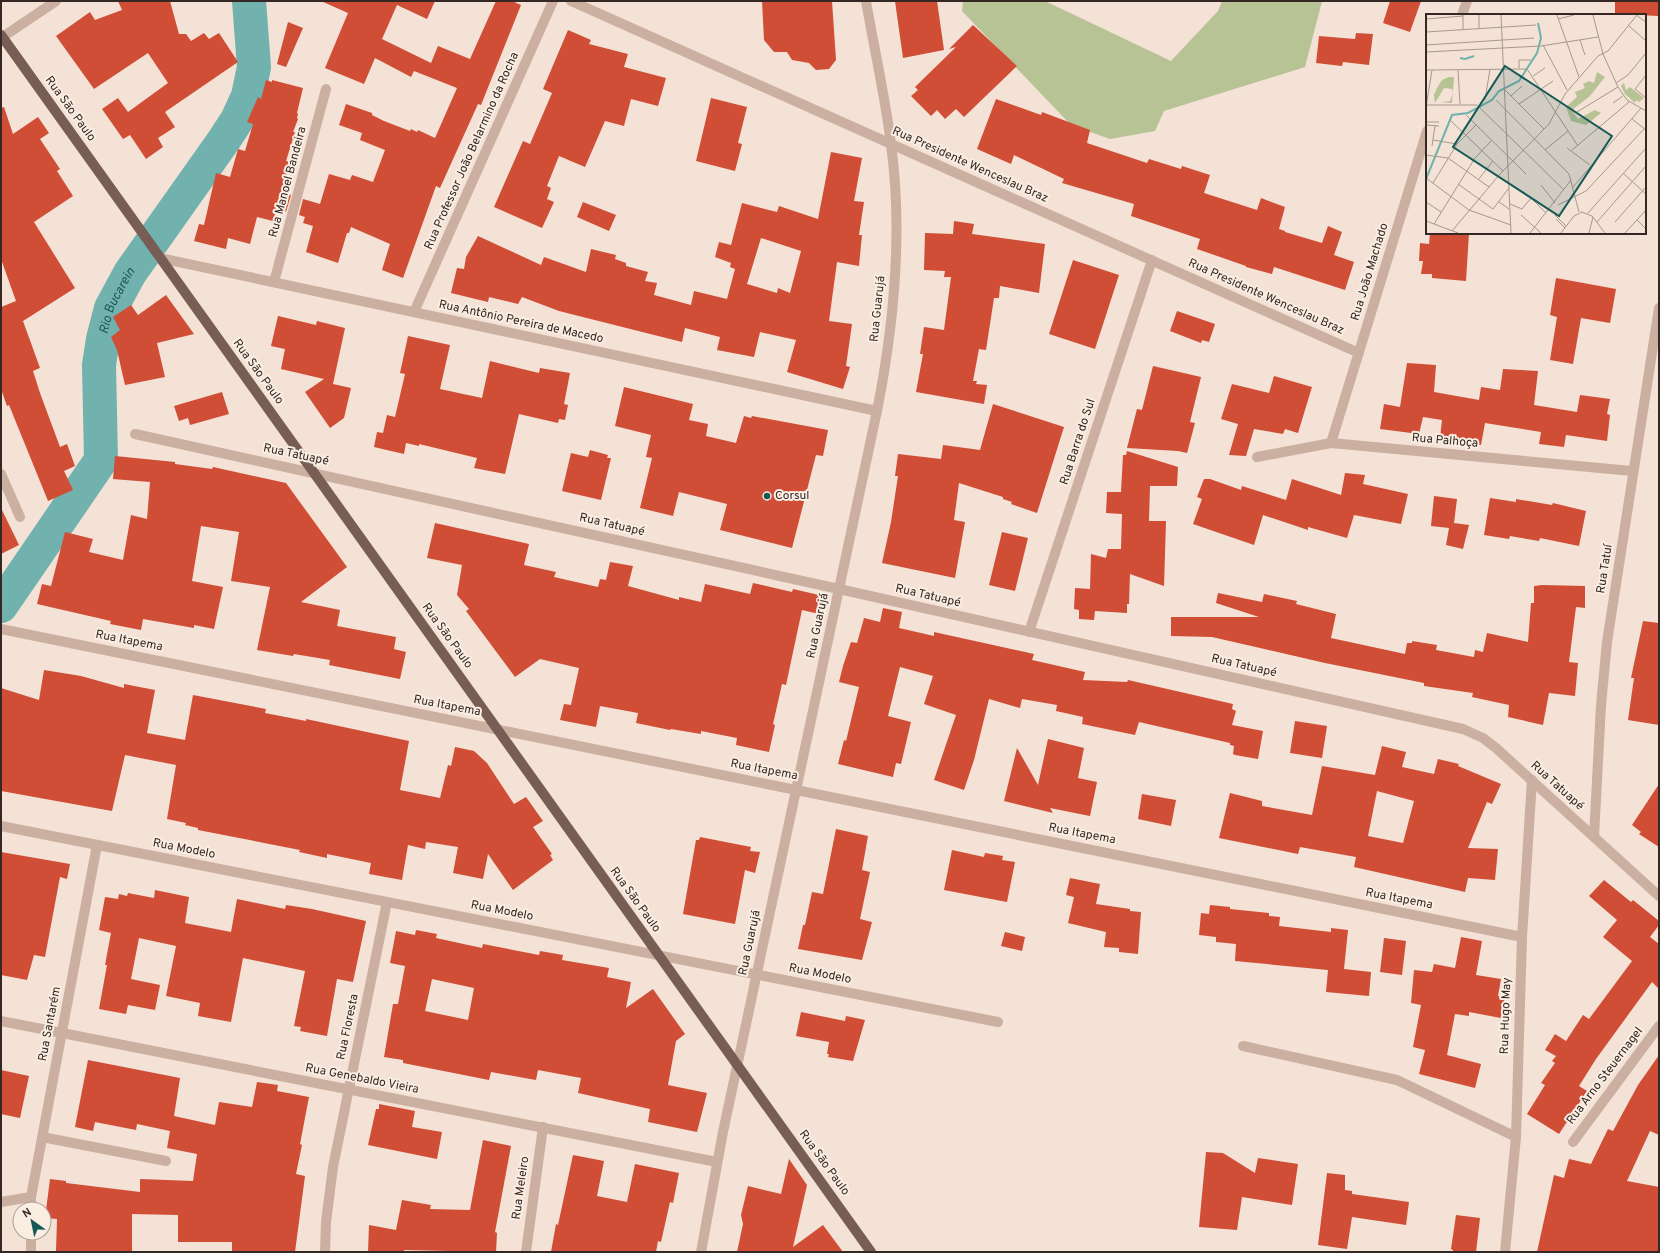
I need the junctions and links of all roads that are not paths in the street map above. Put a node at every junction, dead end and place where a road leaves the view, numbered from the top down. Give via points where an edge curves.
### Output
1 (56, 1) edge
2 (553, 1) edge
3 (571, 1) edge
4 (866, 1) edge
5 (1467, 1) edge
6 (1462, 14) edge
7 (1, 37) edge
8 (326, 89) dead end
9 (1426, 134) edge
10 (892, 144) junction
11 (160, 258) junction
12 (1152, 260) junction
13 (274, 282) junction
14 (1659, 308) edge
15 (414, 312) junction
16 (1359, 353) junction
17 (877, 411) junction
18 (135, 434) dead end
19 (1331, 443) junction
20 (1257, 457) dead end
21 (1632, 471) junction
22 (314, 472) junction
23 (1, 474) edge
24 (20, 516) dead end
25 (839, 589) junction
26 (4, 629) edge
27 (1029, 632) junction
28 (498, 729) junction
29 (1532, 780) junction
30 (796, 790) junction
31 (1, 826) edge
32 (1594, 837) junction
33 (97, 845) junction
34 (1659, 896) edge
35 (387, 902) junction
36 (1522, 937) junction
37 (659, 955) junction
38 (757, 975) junction
39 (1, 1021) edge
40 (998, 1022) dead end
41 (1659, 1026) edge
42 (62, 1033) junction
43 (1243, 1046) dead end
44 (738, 1065) junction
45 (348, 1089) junction
46 (543, 1127) junction
47 (42, 1137) junction
48 (1516, 1137) junction
49 (1572, 1142) dead end
50 (166, 1160) dead end
51 (717, 1162) junction
52 (31, 1197) junction
53 (31, 1201) edge
54 (1, 1202) edge
55 (31, 1241) edge
56 (31, 1252) edge
57 (325, 1252) edge
58 (526, 1252) edge
59 (701, 1252) edge
60 (872, 1252) edge
61 (1505, 1252) edge

1 - 7 street
2 - 15 street, Rua Professor João Belarmino da Rocha
3 - 10 street, Rua Presidente Wenceslau Braz
4 - 10 street, Rua Guarujá
5 - 6 street
7 - 11 main road, Rua São Paulo
8 - 13 street, Rua Manoel Bandeira
9 - 16 street, Rua João Machado
10 - 12 street, Rua Presidente Wenceslau Braz
10 - 17 street, Rua Guarujá via 896,198 896,265
11 - 13 street, Rua Antônio Pereira de Macedo
11 - 22 main road, Rua São Paulo
12 - 16 street, Rua Presidente Wenceslau Braz
12 - 27 street, Rua Barra do Sul
13 - 15 street, Rua Antônio Pereira de Macedo
14 - 21 street, Rua Tatuí
15 - 17 street, Rua Antônio Pereira de Macedo
16 - 19 street, Rua João Machado
17 - 25 street, Rua Guarujá
18 - 22 street, Rua Tatuapé
19 - 20 street, Rua Palhoça
19 - 21 street, Rua Palhoça
21 - 32 street, Rua Tatuí via 1607,642
22 - 25 street, Rua Tatuapé
22 - 28 main road, Rua São Paulo
23 - 24 street
25 - 27 street, Rua Tatuapé
25 - 30 street, Rua Guarujá
26 - 28 street, Rua Itapema
27 - 29 street, Rua Tatuapé via 1463,729 1483,738
28 - 30 street, Rua Itapema
28 - 37 main road, Rua São Paulo
29 - 32 street, Rua Tatuapé
29 - 36 street, Rua Hugo May
30 - 36 street, Rua Itapema
30 - 38 street, Rua Guarujá
31 - 33 street, Rua Modelo
32 - 34 street, Rua Tatuapé
33 - 35 street, Rua Modelo
33 - 42 street, Rua Santarém
35 - 37 street, Rua Modelo
35 - 45 street, Rua Floresta
36 - 48 street, Rua Hugo May
37 - 38 street, Rua Modelo
37 - 44 main road, Rua São Paulo
38 - 40 street, Rua Modelo
38 - 44 street, Rua Guarujá
39 - 42 street, Rua Genebaldo Vieira
41 - 49 street, Rua Arno Steuernagel
42 - 45 street, Rua Genebaldo Vieira
42 - 47 street, Rua Santarém
43 - 48 street via 1397,1080
44 - 51 street, Rua Guarujá
44 - 60 main road, Rua São Paulo
45 - 46 street, Rua Genebaldo Vieira
45 - 57 street, Rua Floresta via 329,1193
46 - 51 street, Rua Genebaldo Vieira
46 - 58 street, Rua Meleiro
47 - 50 street
47 - 52 street, Rua Santarém
48 - 61 street, Rua Hugo May
51 - 59 street, Rua Guarujá
52 - 53 street, Rua Santarém
52 - 54 street
55 - 56 street

